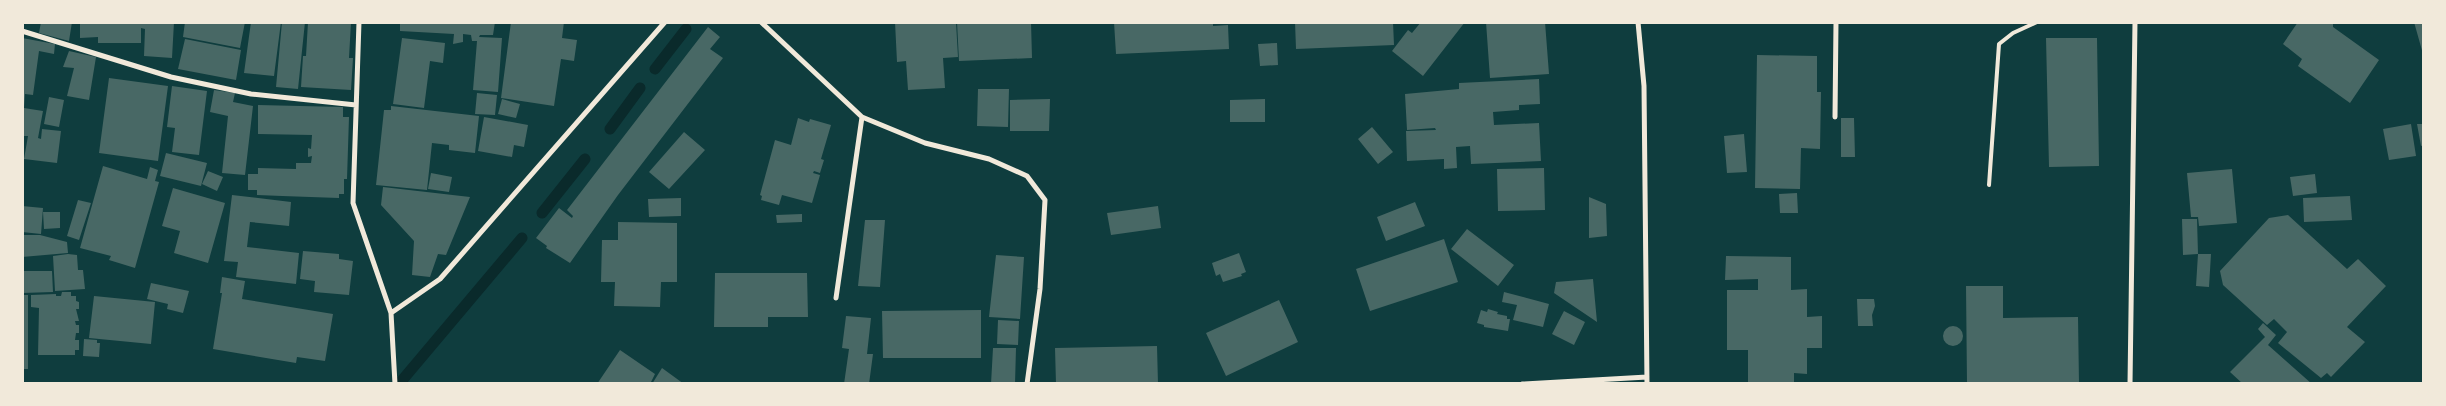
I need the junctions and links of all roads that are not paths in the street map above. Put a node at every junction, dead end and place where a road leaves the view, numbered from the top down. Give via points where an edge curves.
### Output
1 (360, 22) edge
2 (665, 22) edge
3 (761, 22) edge
4 (1638, 22) edge
5 (1836, 22) edge
6 (2037, 22) edge
7 (2135, 22) edge
8 (22, 31) edge
9 (356, 105) junction
10 (862, 117) junction
11 (1835, 117) dead end
12 (1989, 185) dead end
13 (836, 298) dead end
14 (391, 313) junction
15 (1647, 377) junction
16 (395, 384) edge
17 (1027, 384) edge
18 (1522, 384) edge
19 (1647, 384) edge
20 (2130, 384) edge

1 - 9 street
2 - 14 street via 440,280
3 - 10 street
4 - 15 street via 1644,86
5 - 11 street
6 - 12 lane via 2013,33 1999,44
7 - 20 street
8 - 9 street via 172,77 251,94
9 - 14 street via 353,203
10 - 13 street
10 - 17 street via 926,143 989,159 1027,176 1045,200 1040,289
14 - 16 street
15 - 18 street
15 - 19 street

